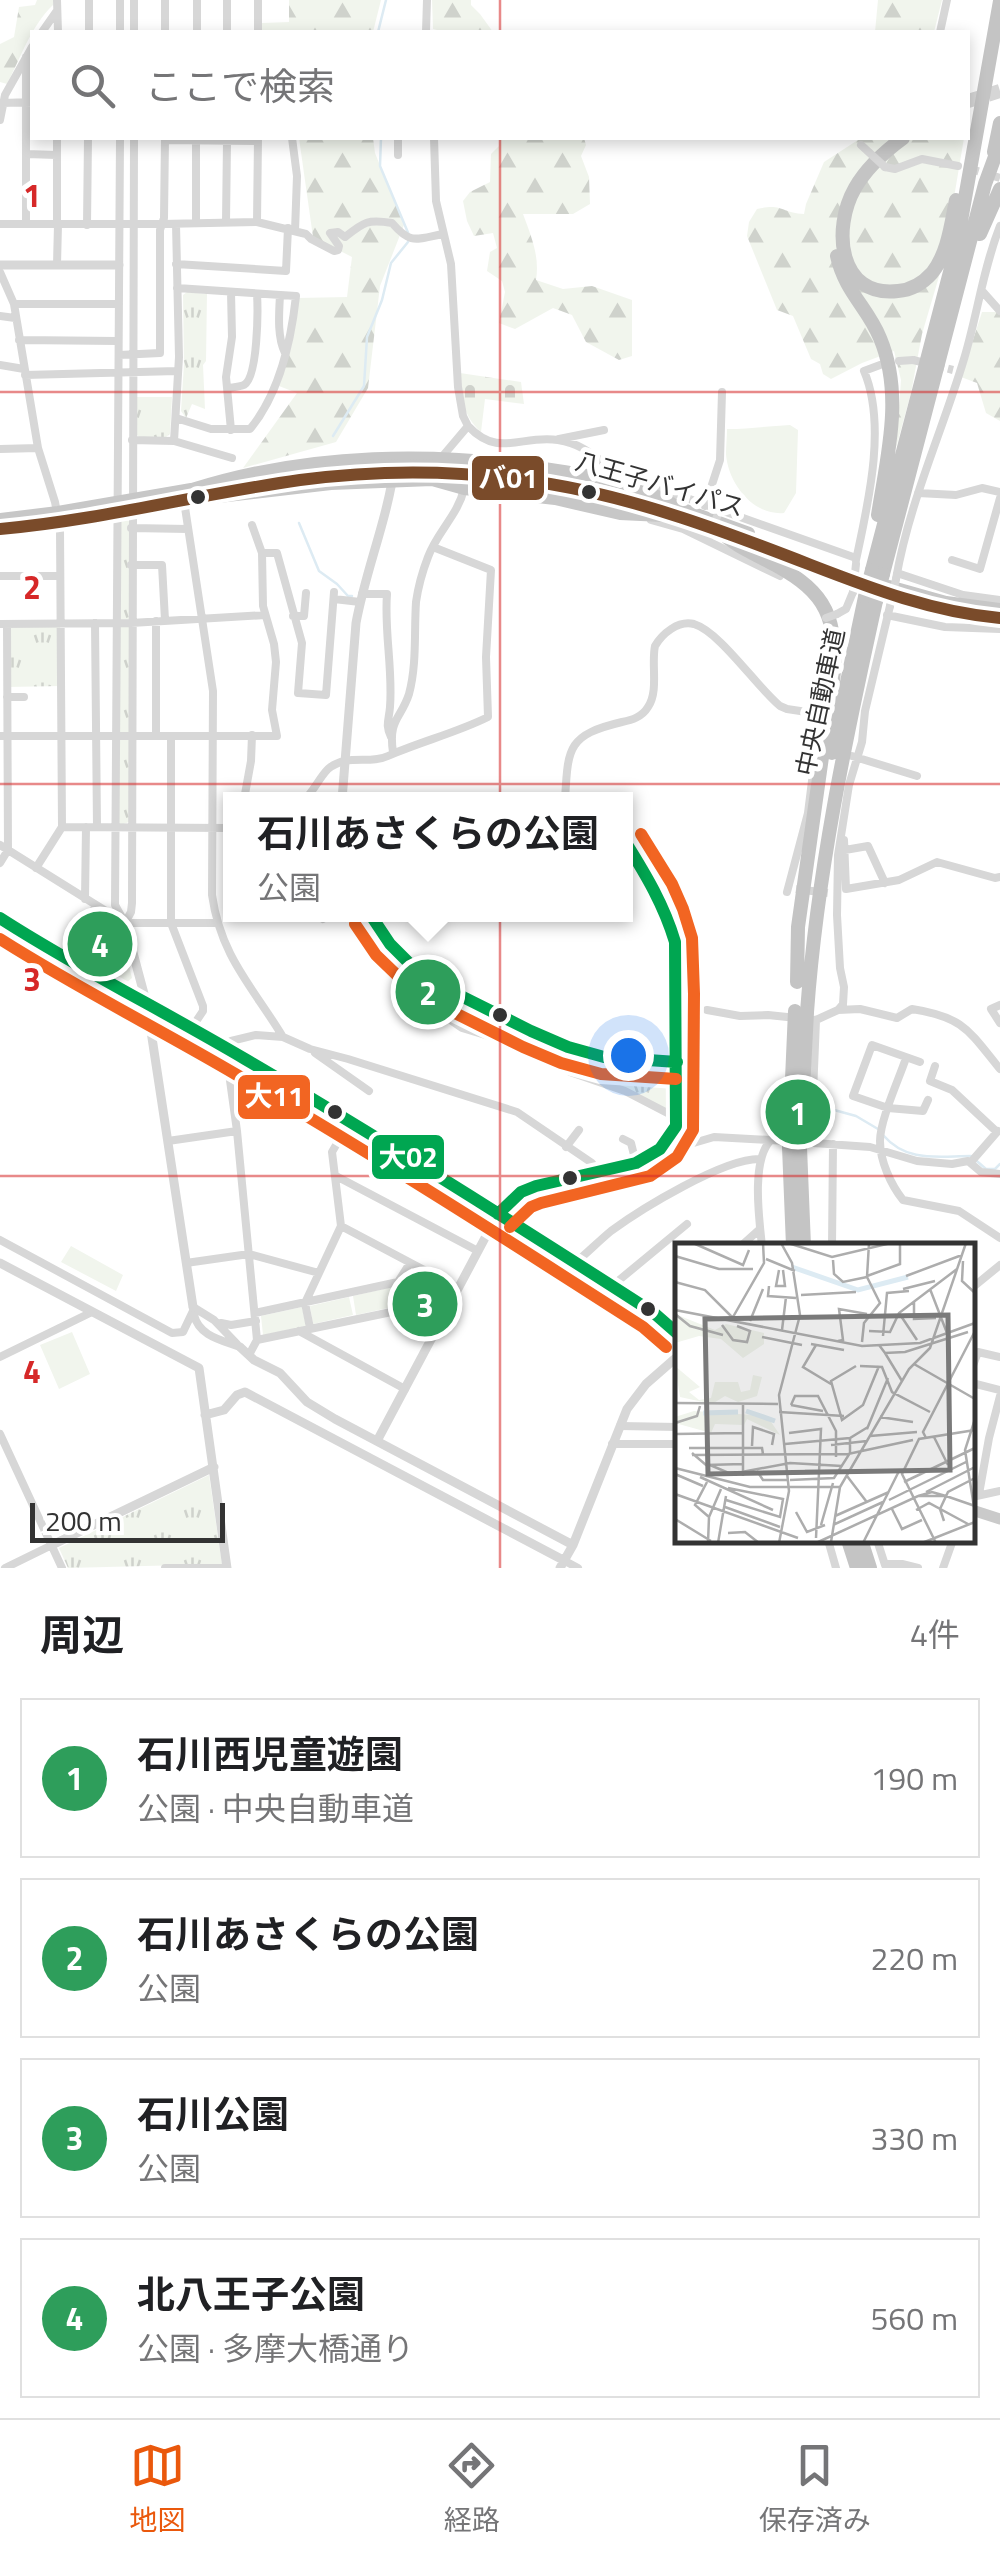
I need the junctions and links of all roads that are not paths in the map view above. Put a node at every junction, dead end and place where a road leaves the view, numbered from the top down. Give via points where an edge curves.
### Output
1 (57, 0) edge
2 (89, 0) edge
3 (120, 0) edge
4 (134, 0) edge
5 (165, 0) edge
6 (197, 0) edge
7 (227, 0) edge
8 (258, 0) edge
9 (427, 0) edge
10 (948, 0) edge
11 (1000, 1) edge
12 (58, 11) junction
13 (44, 30) edge
14 (58, 30) edge
15 (89, 30) edge
16 (120, 30) edge
17 (134, 30) edge
18 (165, 30) edge
19 (197, 30) edge
20 (227, 30) edge
21 (258, 30) edge
22 (426, 30) edge
23 (940, 30) edge
24 (993, 33) junction
25 (30, 50) edge
26 (26, 57) junction
27 (29, 102) edge
28 (3, 103) junction
29 (0, 120) edge
30 (1000, 123) edge
31 (970, 134) edge
32 (57, 140) edge
33 (88, 140) edge
34 (120, 140) edge
35 (134, 140) edge
36 (164, 140) edge
37 (180, 140) edge
38 (242, 140) edge
39 (258, 140) edge
40 (292, 140) edge
41 (398, 140) edge
42 (434, 140) edge
43 (891, 140) edge
44 (901, 140) edge
45 (969, 140) edge
46 (196, 141) junction
47 (226, 141) junction
48 (859, 141) edge
49 (1000, 143) edge
50 (26, 154) junction
51 (57, 155) junction
52 (398, 155) dead end
53 (958, 166) tunnel mouth
54 (990, 167) junction
55 (1000, 189) edge
56 (226, 222) junction
57 (257, 222) junction
58 (196, 223) junction
59 (0, 224) edge
60 (26, 224) junction
61 (57, 224) junction
62 (162, 224) junction
63 (176, 224) junction
64 (88, 225) junction
65 (118, 225) junction
66 (133, 225) junction
67 (1000, 226) edge
68 (292, 230) junction
69 (443, 234) junction
70 (176, 264) junction
71 (57, 265) junction
72 (119, 265) junction
73 (0, 268) edge
74 (177, 288) junction
75 (982, 290) junction
76 (231, 292) junction
77 (258, 294) junction
78 (280, 295) junction
79 (14, 304) junction
80 (118, 304) junction
81 (1000, 310) edge
82 (0, 316) edge
83 (16, 318) junction
84 (19, 340) junction
85 (118, 341) junction
86 (285, 353) junction
87 (132, 354) junction
88 (119, 355) junction
89 (913, 360) tunnel mouth
90 (899, 361) dead end
91 (0, 365) edge
92 (880, 365) dead end
93 (178, 371) junction
94 (25, 372) junction
95 (132, 372) junction
96 (117, 374) junction
97 (227, 388) junction
98 (722, 392) dead end
99 (927, 406) junction
100 (176, 418) junction
101 (468, 426) junction
102 (230, 430) junction
103 (604, 430) dead end
104 (132, 440) junction
105 (174, 440) junction
106 (557, 440) junction
107 (38, 448) junction
108 (0, 449) edge
109 (232, 458) dead end
110 (395, 458) junction
111 (441, 458) junction
112 (460, 470) junction
113 (392, 480) junction
114 (440, 481) junction
115 (649, 488) junction
116 (464, 489) junction
117 (576, 490) junction
118 (918, 494) junction
119 (188, 495) junction
120 (1000, 495) edge
121 (132, 504) junction
122 (706, 506) junction
123 (116, 507) junction
124 (719, 512) junction
125 (683, 514) junction
126 (638, 516) junction
127 (59, 517) junction
128 (0, 518) edge
129 (252, 525) dead end
130 (132, 528) junction
131 (188, 528) junction
132 (0, 529) edge
133 (712, 537) junction
134 (433, 547) junction
135 (262, 553) junction
136 (952, 560) dead end
137 (856, 561) junction
138 (132, 565) junction
139 (885, 571) junction
140 (0, 576) edge
141 (60, 576) junction
142 (306, 594) dead end
143 (361, 598) junction
144 (1000, 600) edge
145 (874, 602) junction
146 (1000, 609) edge
147 (264, 616) junction
148 (294, 616) junction
149 (1000, 618) edge
150 (202, 619) junction
151 (824, 619) junction
152 (161, 620) junction
153 (60, 623) junction
154 (96, 623) junction
155 (131, 623) junction
156 (3, 624) edge
157 (116, 624) junction
158 (1000, 629) edge
159 (24, 697) dead end
160 (7, 698) junction
161 (820, 714) junction
162 (213, 735) junction
163 (4, 736) edge
164 (61, 736) junction
165 (96, 736) junction
166 (116, 736) junction
167 (132, 736) junction
168 (156, 736) junction
169 (171, 736) junction
170 (252, 736) junction
171 (391, 738) junction
172 (393, 752) junction
173 (855, 756) junction
174 (345, 761) junction
175 (917, 776) dead end
176 (245, 792) edge
177 (310, 792) edge
178 (343, 792) edge
179 (566, 792) edge
180 (223, 802) edge
181 (212, 804) junction
182 (843, 826) junction
183 (62, 827) junction
184 (86, 827) junction
185 (97, 827) junction
186 (116, 827) junction
187 (132, 827) junction
188 (212, 827) junction
189 (171, 828) junction
190 (223, 828) edge
191 (4, 848) edge
192 (844, 850) junction
193 (633, 854) edge
194 (0, 862) edge
195 (36, 868) junction
196 (115, 874) junction
197 (132, 875) junction
198 (1000, 876) edge
199 (885, 883) junction
200 (790, 890) dead end
201 (85, 900) junction
202 (96, 906) junction
203 (0, 918) edge
204 (350, 922) edge
205 (375, 922) edge
206 (125, 923) junction
207 (171, 923) junction
208 (216, 923) junction
209 (64, 958) junction
210 (677, 970) tunnel mouth
211 (797, 982) junction
212 (677, 994) tunnel mouth
213 (148, 1005) junction
214 (677, 1006) junction
215 (1000, 1006) edge
216 (707, 1010) dead end
217 (838, 1010) junction
218 (806, 1015) junction
219 (1000, 1023) edge
220 (191, 1030) junction
221 (282, 1037) junction
222 (687, 1046) dead end
223 (225, 1048) junction
224 (310, 1049) junction
225 (906, 1058) junction
226 (677, 1062) junction
227 (920, 1062) dead end
228 (935, 1066) dead end
229 (1000, 1069) edge
230 (369, 1091) dead end
231 (928, 1100) dead end
232 (888, 1108) junction
233 (677, 1118) junction
234 (350, 1121) junction
235 (579, 1130) dead end
236 (237, 1131) junction
237 (999, 1131) edge
238 (623, 1139) dead end
239 (770, 1140) junction
240 (168, 1142) junction
241 (666, 1143) junction
242 (833, 1144) junction
243 (800, 1146) junction
244 (566, 1147) junction
245 (882, 1150) junction
246 (760, 1159) junction
247 (974, 1159) junction
248 (636, 1163) junction
249 (596, 1172) junction
250 (1000, 1174) edge
251 (336, 1176) junction
252 (498, 1214) junction
253 (687, 1224) dead end
254 (341, 1226) junction
255 (760, 1230) junction
256 (1000, 1238) edge
257 (0, 1240) edge
258 (744, 1243) edge
259 (762, 1243) edge
260 (793, 1243) edge
261 (804, 1243) edge
262 (832, 1243) edge
263 (478, 1251) junction
264 (250, 1254) junction
265 (0, 1262) edge
266 (186, 1263) junction
267 (410, 1263) junction
268 (576, 1263) junction
269 (1000, 1266) edge
270 (319, 1273) junction
271 (79, 1282) junction
272 (398, 1282) junction
273 (612, 1286) junction
274 (975, 1286) edge
275 (458, 1288) junction
276 (70, 1300) junction
277 (305, 1303) junction
278 (193, 1309) junction
279 (401, 1310) junction
280 (92, 1312) junction
281 (255, 1317) junction
282 (213, 1319) junction
283 (241, 1324) junction
284 (197, 1326) junction
285 (310, 1328) junction
286 (299, 1331) junction
287 (675, 1331) edge
288 (183, 1332) junction
289 (222, 1335) junction
290 (432, 1336) junction
291 (257, 1340) junction
292 (240, 1347) joint
293 (250, 1355) junction
294 (0, 1356) edge
295 (1000, 1357) edge
296 (675, 1359) edge
297 (975, 1360) edge
298 (975, 1384) edge
299 (405, 1388) junction
300 (1000, 1393) edge
301 (206, 1415) junction
302 (620, 1426) junction
303 (675, 1427) edge
304 (0, 1434) edge
305 (377, 1441) junction
306 (612, 1444) junction
307 (675, 1444) edge
308 (214, 1467) junction
309 (1000, 1491) edge
310 (976, 1495) edge
311 (975, 1511) edge
312 (1000, 1520) edge
313 (829, 1543) edge
314 (849, 1543) edge
315 (863, 1543) edge
316 (952, 1543) edge
317 (52, 1545) junction
318 (573, 1545) junction
319 (563, 1564) edge
320 (880, 1567) edge
321 (2, 1568) edge
322 (62, 1568) edge
323 (165, 1568) edge
324 (204, 1568) edge
325 (227, 1568) edge
326 (578, 1568) edge
327 (836, 1568) edge
328 (857, 1568) edge
329 (918, 1568) edge
330 (943, 1568) edge

1 - 12 street
2 - 15 street
3 - 16 street
4 - 17 street
5 - 18 street
6 - 19 street
7 - 20 street
8 - 21 street
9 - 22 street
10 - 23 street
11 - 24 highway, 中央自動車道
12 - 13 street
12 - 14 street
24 - 31 highway
24 - 139 highway, 中央自動車道 via 956,249
25 - 26 street
26 - 27 street
26 - 28 street
27 - 28 street
27 - 50 street
28 - 29 street
30 - 54 highway
32 - 51 street
33 - 64 street
34 - 65 street
35 - 66 street
36 - 62 street
37 - 46 street
38 - 47 street
39 - 57 street
40 - 68 street
41 - 52 street
42 - 69 street
43 - 139 highway via 849,187 835,238 841,272 879,334 891,379 878,521
44 - 45 highway via 863,175 843,220 848,264 861,282 885,292 919,284 934,270
46 - 47 street
46 - 58 street
47 - 56 street
48 - 53 street, bridge via 885,167 922,159
49 - 54 highway, 中央自動車道
50 - 51 street
50 - 60 street
51 - 61 street
54 - 99 highway, 中央自動車道
55 - 99 highway
56 - 57 street
56 - 58 street
57 - 68 street
58 - 63 street
59 - 60 street
60 - 61 street
61 - 64 street
61 - 71 street
62 - 63 street
62 - 66 street
62 - 87 street via 160,352
63 - 70 street
64 - 65 street
65 - 66 street
65 - 72 street
66 - 87 street
67 - 75 street
68 - 69 street via 334,251 330,233 345,236 375,220 392,223 408,239
68 - 70 street via 286,271
69 - 101 street
70 - 74 street
71 - 72 street
71 - 73 street
72 - 80 street
73 - 79 street
74 - 76 street
74 - 93 street
75 - 81 street
75 - 118 street
76 - 77 street
76 - 97 street
77 - 78 street
77 - 97 street via 250,380
78 - 86 street
78 - 86 street via 296,296
79 - 80 street
79 - 83 street
80 - 85 street
82 - 83 street
83 - 84 street
84 - 85 street
84 - 94 street
85 - 88 street
86 - 102 street via 257,421 250,429
87 - 88 street
87 - 95 street
88 - 96 street
89 - 90 street
91 - 94 street
92 - 137 street via 864,370 874,453
93 - 95 street
93 - 100 street
94 - 96 street
94 - 107 street
95 - 96 street
95 - 104 street
96 - 123 street
97 - 102 street
98 - 122 street via 720,460
99 - 139 highway, 中央自動車道
100 - 102 street
100 - 105 street
101 - 106 street via 504,445
101 - 111 street
103 - 106 street
104 - 105 street
104 - 121 street
105 - 109 street
106 - 115 street
107 - 108 street
107 - 127 street
110 - 111 highway
110 - 113 street
110 - 119 highway via 250,472
111 - 114 street
111 - 115 highway via 548,468
112 - 117 highway, 八王子バイパス
112 - 119 highway, 八王子バイパス via 329,473
112 - 125 highway, 八王子バイパス via 580,482
113 - 114 highway
113 - 119 highway
113 - 143 street
114 - 116 highway
115 - 122 street
115 - 125 highway
116 - 126 highway
116 - 134 street
117 - 125 highway, 八王子バイパス
117 - 126 highway
118 - 120 street via 982,488
118 - 139 street
119 - 121 highway, 八王子バイパス
119 - 131 street
120 - 136 street via 980,568
121 - 123 highway, 八王子バイパス
121 - 130 street
122 - 124 street
123 - 127 highway, 八王子バイパス
123 - 157 street
124 - 133 street, bridge
124 - 137 street
125 - 126 highway
125 - 133 highway, 八王子バイパス
125 - 146 highway, 八王子バイパス via 898,590
126 - 133 street
127 - 128 highway, 八王子バイパス
127 - 132 highway, 八王子バイパス
127 - 141 street
129 - 135 street
130 - 131 street
130 - 138 street
131 - 150 street
133 - 149 highway, 八王子バイパス via 914,604
133 - 151 street via 796,585
133 - 211 highway via 813,590 834,633
134 - 171 street via 417,596 408,696
134 - 172 street via 491,570 488,717
135 - 147 street
135 - 148 street via 278,553
137 - 145 street, bridge
138 - 152 street via 162,565
138 - 155 street
139 - 144 street
139 - 145 highway, 中央自動車道, bridge
139 - 145 street, bridge
140 - 141 street
141 - 153 street
142 - 148 street via 304,616
143 - 148 street via 334,596 326,695 298,693 302,642
143 - 171 street via 387,594
143 - 174 street
145 - 151 street, bridge
145 - 158 street via 946,626
145 - 173 street via 866,711
145 - 211 highway, 中央自動車道 via 829,766
145 - 218 highway, 中央自動車道 via 830,830
147 - 150 street
147 - 170 street via 276,662 277,736
150 - 152 street
150 - 162 street via 214,691
151 - 161 street
152 - 155 street
152 - 168 street
153 - 154 street
153 - 156 street
153 - 164 street
154 - 157 street
154 - 165 street
155 - 157 street
155 - 167 street
156 - 160 street
157 - 166 street
159 - 160 street
160 - 163 street
161 - 179 street via 780,706 708,633 678,624 655,646 647,710 589,731 575,745
161 - 200 street
162 - 169 street
162 - 170 street
162 - 181 street
163 - 164 street
163 - 191 street
164 - 165 street
164 - 183 street
165 - 166 street
165 - 185 street
166 - 167 street
166 - 186 street
167 - 168 street
167 - 187 street
168 - 169 street
169 - 189 street
170 - 176 street
171 - 172 street
172 - 174 street
173 - 175 street
173 - 182 street
174 - 177 street via 329,768
174 - 178 street
180 - 181 street
181 - 188 street
182 - 192 street
182 - 217 street via 833,893 844,996
183 - 184 street
183 - 195 street
184 - 185 street
184 - 201 street
185 - 186 street
186 - 187 street
186 - 196 street
187 - 189 street
187 - 197 street
188 - 189 street
188 - 190 street
188 - 208 street
189 - 207 street
191 - 194 street
191 - 195 street
192 - 199 street via 868,846
192 - 199 street via 846,889
193 - 210 street via 667,916
195 - 201 street
196 - 197 street
196 - 206 street via 115,905
197 - 206 street
198 - 199 street via 937,862
201 - 202 street
202 - 206 street
202 - 209 street
203 - 209 main road
204 - 233 street via 372,953 462,1028 539,1052
205 - 226 street via 413,967 531,1031 604,1057
206 - 207 street
206 - 213 street
207 - 208 street
207 - 220 street via 203,1006
208 - 221 street via 231,959
209 - 213 main road
211 - 218 highway, 中央自動車道
212 - 214 street
213 - 220 main road
213 - 240 street
214 - 222 street via 693,1008 695,1016
214 - 226 street
215 - 219 street via 991,1009
216 - 218 street
217 - 218 street
217 - 229 street via 897,1018 912,1008 930,1011 967,1028
218 - 243 highway, 中央自動車道, bridge
218 - 243 street
220 - 223 main road
221 - 223 street via 256,1035
221 - 224 street
223 - 234 main road
223 - 236 street
224 - 230 street
224 - 244 street via 518,1112
225 - 227 street
225 - 232 street
225 - 232 street via 872,1045 854,1096
226 - 233 street
228 - 237 street via 930,1081 952,1090
231 - 232 street via 923,1112
232 - 245 street
233 - 241 street
234 - 251 street via 332,1152
234 - 252 main road
235 - 244 street
236 - 240 street
236 - 264 street
237 - 247 street
238 - 248 street
239 - 241 street via 714,1137 673,1149
239 - 243 street
239 - 246 street
240 - 266 street
241 - 248 street
242 - 243 street
242 - 245 street
242 - 262 street
243 - 260 highway, 中央自動車道
243 - 261 highway, 中央自動車道
244 - 249 street
245 - 247 street via 917,1161
245 - 256 street via 903,1200 959,1211
246 - 255 street
246 - 268 street via 727,1165 660,1200
247 - 250 street via 981,1172
248 - 249 street
249 - 252 street via 521,1192
251 - 254 street
251 - 263 street
252 - 263 street
252 - 268 main road
253 - 273 street
254 - 267 street
254 - 270 street
255 - 258 street
255 - 259 street
257 - 271 street
263 - 275 street
264 - 266 street
264 - 270 street
264 - 281 street
265 - 276 street
266 - 278 street
267 - 272 street
267 - 275 street
268 - 273 main road
269 - 274 street
270 - 277 street
271 - 276 street
271 - 288 street via 172,1333
272 - 277 street
272 - 279 street
273 - 287 main road
275 - 290 street
276 - 280 street
277 - 281 street
277 - 285 street
278 - 282 street
278 - 284 street
278 - 288 street
279 - 285 street
279 - 290 street via 403,1322
280 - 294 street
280 - 301 street via 195,1364
281 - 283 street
281 - 291 street
282 - 283 street
282 - 284 street
282 - 289 street
283 - 289 street
284 - 288 street
284 - 289 street
285 - 286 street
286 - 291 street
286 - 299 street
289 - 292 street
290 - 299 street
291 - 293 street
292 - 293 street
293 - 305 street via 280,1373 307,1402
295 - 297 street via 978,1352
296 - 302 street via 646,1384
298 - 300 street
299 - 305 street
300 - 310 street
301 - 308 street
301 - 319 street via 246,1392
302 - 303 street
302 - 306 street
304 - 317 street
305 - 318 street
306 - 307 street
306 - 318 street
308 - 317 street
308 - 325 street
309 - 310 street
311 - 312 main road
313 - 327 street
314 - 328 highway
315 - 320 highway
316 - 330 street
317 - 321 street
317 - 322 street
318 - 319 street
319 - 326 street
320 - 329 street
323 - 324 street
324 - 325 street

